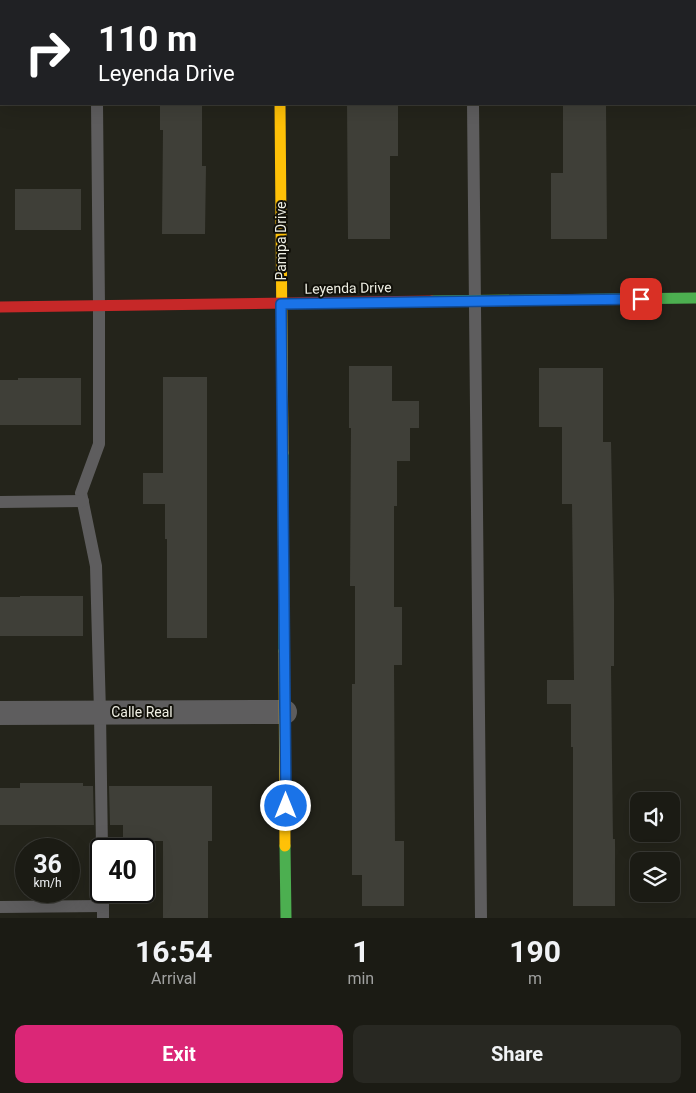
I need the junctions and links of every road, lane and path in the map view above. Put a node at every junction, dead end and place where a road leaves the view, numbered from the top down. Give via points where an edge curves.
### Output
1 (97, 105) edge
2 (280, 105) edge
3 (473, 105) edge
4 (696, 298) edge
5 (475, 301) junction
6 (281, 304) junction
7 (100, 306) junction
8 (0, 307) edge
9 (83, 501) junction
10 (0, 502) edge
11 (285, 712) junction
12 (0, 713) edge
13 (100, 713) junction
14 (102, 838) edge
15 (0, 907) edge
16 (103, 912) edge
17 (286, 918) edge
18 (481, 918) edge

1 - 7 lane
2 - 6 street, Pampa Drive
3 - 5 lane
4 - 5 street, Leyenda Drive
5 - 6 street, Leyenda Drive
5 - 18 lane
6 - 7 street, Leyenda Drive
6 - 11 street, Pampa Drive
7 - 8 street, Leyenda Drive
7 - 9 lane via 99,444 81,493
9 - 10 lane
9 - 13 lane via 96,566
11 - 13 street, Calle Real
11 - 17 street, Pampa Drive
12 - 13 street, Calle Real
13 - 14 lane
15 - 16 lane

